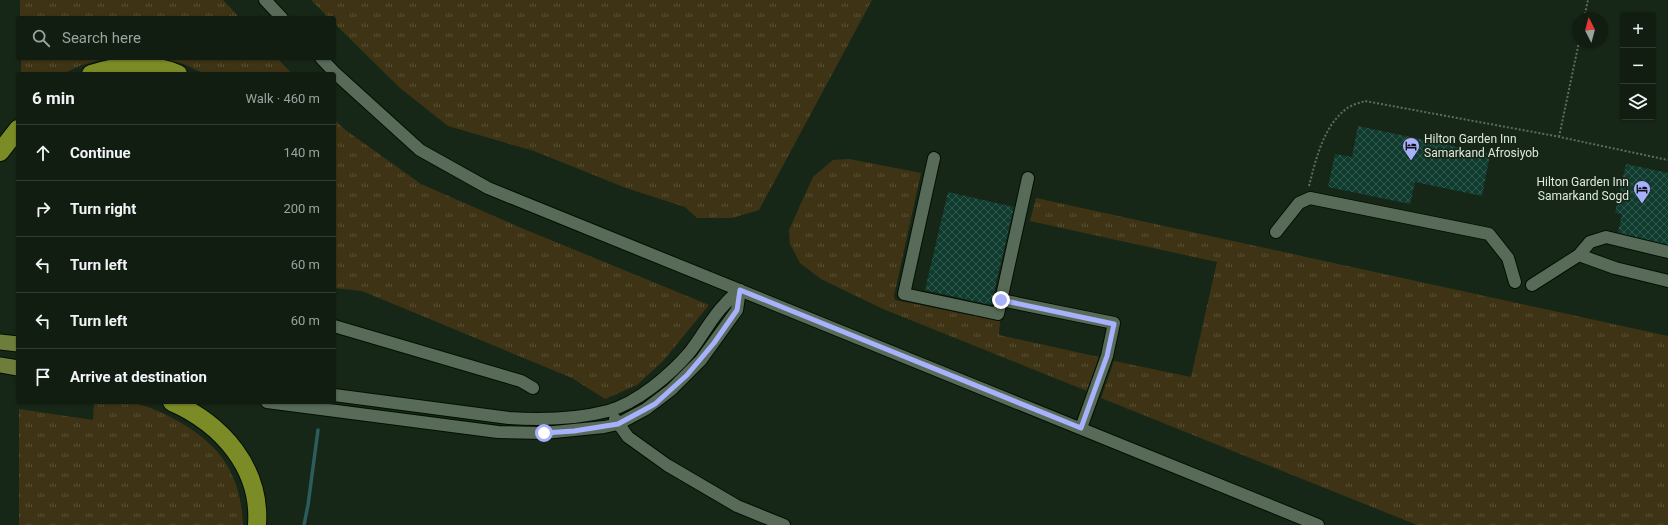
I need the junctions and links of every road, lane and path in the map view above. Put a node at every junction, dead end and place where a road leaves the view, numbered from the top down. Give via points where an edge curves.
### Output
1 (265, 0) edge
2 (1588, 0) edge
3 (1585, 12) edge
4 (280, 16) edge
5 (1578, 48) edge
6 (323, 60) edge
7 (97, 72) edge
8 (169, 72) edge
9 (16, 132) edge
10 (1559, 137) junction
11 (0, 152) edge
12 (934, 158) dead end
13 (1668, 160) edge
14 (1028, 178) dead end
15 (1306, 200) junction
16 (1276, 232) dead end
17 (1668, 252) edge
18 (1579, 255) junction
19 (1668, 281) edge
20 (1515, 282) dead end
21 (1532, 285) dead end
22 (740, 290) junction
23 (1001, 300) junction
24 (336, 327) edge
25 (0, 342) edge
26 (16, 344) edge
27 (0, 365) edge
28 (16, 368) edge
29 (533, 388) dead end
30 (336, 395) edge
31 (176, 404) edge
32 (282, 404) edge
33 (609, 410) junction
34 (618, 424) junction
35 (1081, 428) junction
36 (257, 525) edge
37 (784, 525) edge
38 (1318, 525) edge

1 - 4 street
2 - 3 path
5 - 10 path
6 - 22 street via 420,150 488,188
7 - 8 highway via 131,66
9 - 11 highway
10 - 13 path
10 - 15 path via 1365,101 1346,109 1329,127 1315,162
12 - 23 street via 904,294 998,314
14 - 23 street
15 - 16 street via 1299,202
15 - 20 street via 1310,198 1489,234 1508,258
17 - 18 street via 1606,237 1590,242
18 - 19 street via 1615,268
18 - 21 street
22 - 33 street via 724,305 675,367 644,393
22 - 34 street via 737,310 694,368 655,404
22 - 35 street
23 - 35 street via 1114,324 1107,356
24 - 29 street via 521,381
25 - 26 main road
27 - 28 main road
30 - 33 street via 509,418 567,417
31 - 36 highway via 212,425 237,453 247,469 257,502
32 - 34 street via 498,432 574,431
33 - 34 street
34 - 37 street via 628,437 667,465 737,506
35 - 38 street

